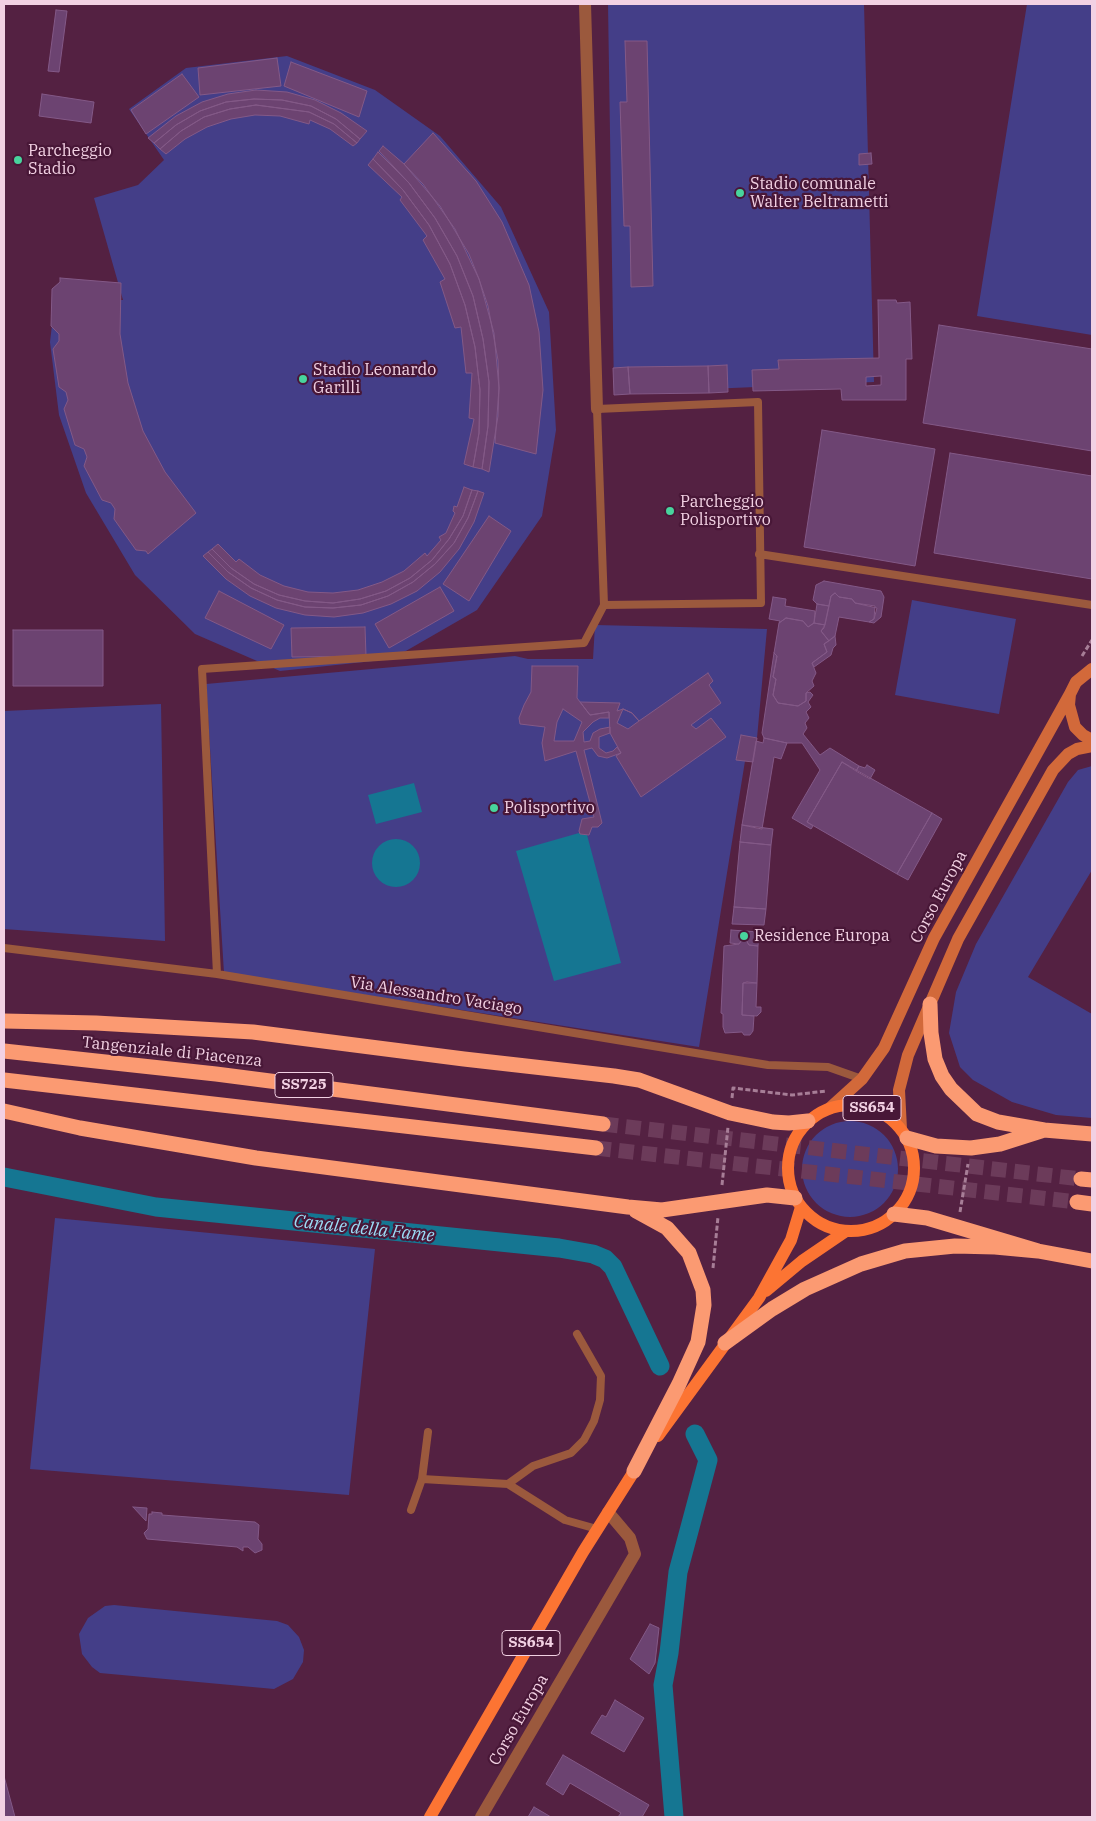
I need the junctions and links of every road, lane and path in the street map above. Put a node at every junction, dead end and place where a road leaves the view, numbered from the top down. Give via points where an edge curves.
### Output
1 (585, 4) edge
2 (597, 408) junction
3 (759, 554) junction
4 (1092, 605) edge
5 (604, 606) junction
6 (1092, 640) edge
7 (1080, 660) dead end
8 (1090, 669) edge
9 (1070, 694) junction
10 (1092, 740) edge
11 (1092, 746) edge
12 (4, 948) edge
13 (217, 974) junction
14 (930, 1004) junction
15 (4, 1021) edge
16 (4, 1051) edge
17 (848, 1074) junction
18 (862, 1079) junction
19 (4, 1080) edge
20 (731, 1105) dead end
21 (830, 1108) junction
22 (4, 1111) edge
23 (729, 1121) dead end
24 (808, 1121) junction
25 (603, 1124) tunnel mouth
26 (1044, 1130) junction
27 (904, 1133) junction
28 (1092, 1134) edge
29 (596, 1148) tunnel mouth
30 (969, 1159) dead end
31 (721, 1192) dead end
32 (798, 1203) junction
33 (628, 1207) junction
34 (718, 1211) dead end
35 (894, 1214) junction
36 (960, 1217) dead end
37 (846, 1231) junction
38 (1038, 1251) junction
39 (1092, 1262) edge
40 (712, 1275) dead end
41 (759, 1298) junction
42 (577, 1334) dead end
43 (725, 1343) junction
44 (428, 1432) dead end
45 (634, 1471) junction
46 (422, 1479) junction
47 (508, 1484) junction
48 (411, 1510) dead end
49 (608, 1512) junction
50 (597, 1529) junction
51 (430, 1817) edge
52 (481, 1817) edge

1 - 2 street
2 - 3 lane via 758,402
2 - 5 lane
3 - 4 lane
3 - 5 lane via 761,603
5 - 13 lane via 584,642 202,669
6 - 7 path
8 - 9 main road, Corso Europa via 1076,682
9 - 10 main road via 1070,716 1083,735
9 - 18 main road, Corso Europa / SS654 via 934,938 884,1048
11 - 14 main road, SS654 via 1068,754 1053,770 974,906
12 - 13 lane, Via Alessandro Vaciago
13 - 17 lane, Via Alessandro Vaciago via 768,1065 828,1067
14 - 26 highway via 935,1058 951,1089 977,1114 998,1122
14 - 27 main road, SS654 via 908,1055 899,1090
15 - 24 highway via 253,1032 614,1076 639,1080 730,1113 772,1122
16 - 25 highway, Tangenziale di Piacenza / SS725 via 226,1075
17 - 18 lane, Via Alessandro Vaciago
17 - 20 path via 834,1088 814,1094 792,1095 733,1088
18 - 21 main road, Corso Europa / SS654
19 - 29 highway, SS725
21 - 24 main road, SS654
21 - 27 main road, SS654 via 845,1104 861,1105 883,1114
22 - 33 highway via 80,1128 256,1158
23 - 31 path
24 - 32 main road, SS654 via 795,1137 788,1157 788,1178
26 - 27 highway via 1000,1144 971,1148 936,1146
26 - 28 highway
27 - 35 main road, SS654 via 914,1158 914,1178 907,1198
30 - 36 path
32 - 33 highway via 767,1194 662,1210
32 - 37 main road, SS654 via 813,1220 829,1228
32 - 41 main road, SS654 via 790,1240
33 - 45 highway via 667,1228 689,1253 703,1290 704,1305 698,1342
34 - 40 path
35 - 37 main road, SS654 via 864,1230
35 - 38 highway via 927,1218
37 - 41 main road, SS654 via 787,1272
38 - 39 highway
38 - 43 highway via 955,1246 905,1251 861,1264 804,1289
41 - 43 main road, SS654
42 - 47 lane via 601,1376 600,1400 594,1421 584,1440 571,1453 534,1466
43 - 45 main road, SS654
44 - 46 lane
45 - 49 main road, Corso Europa / SS654
46 - 47 lane
46 - 48 lane
47 - 50 lane via 566,1520
49 - 50 main road, Corso Europa / SS654
49 - 52 street, Corso Europa via 630,1538 635,1554
50 - 51 main road, Corso Europa / SS654

